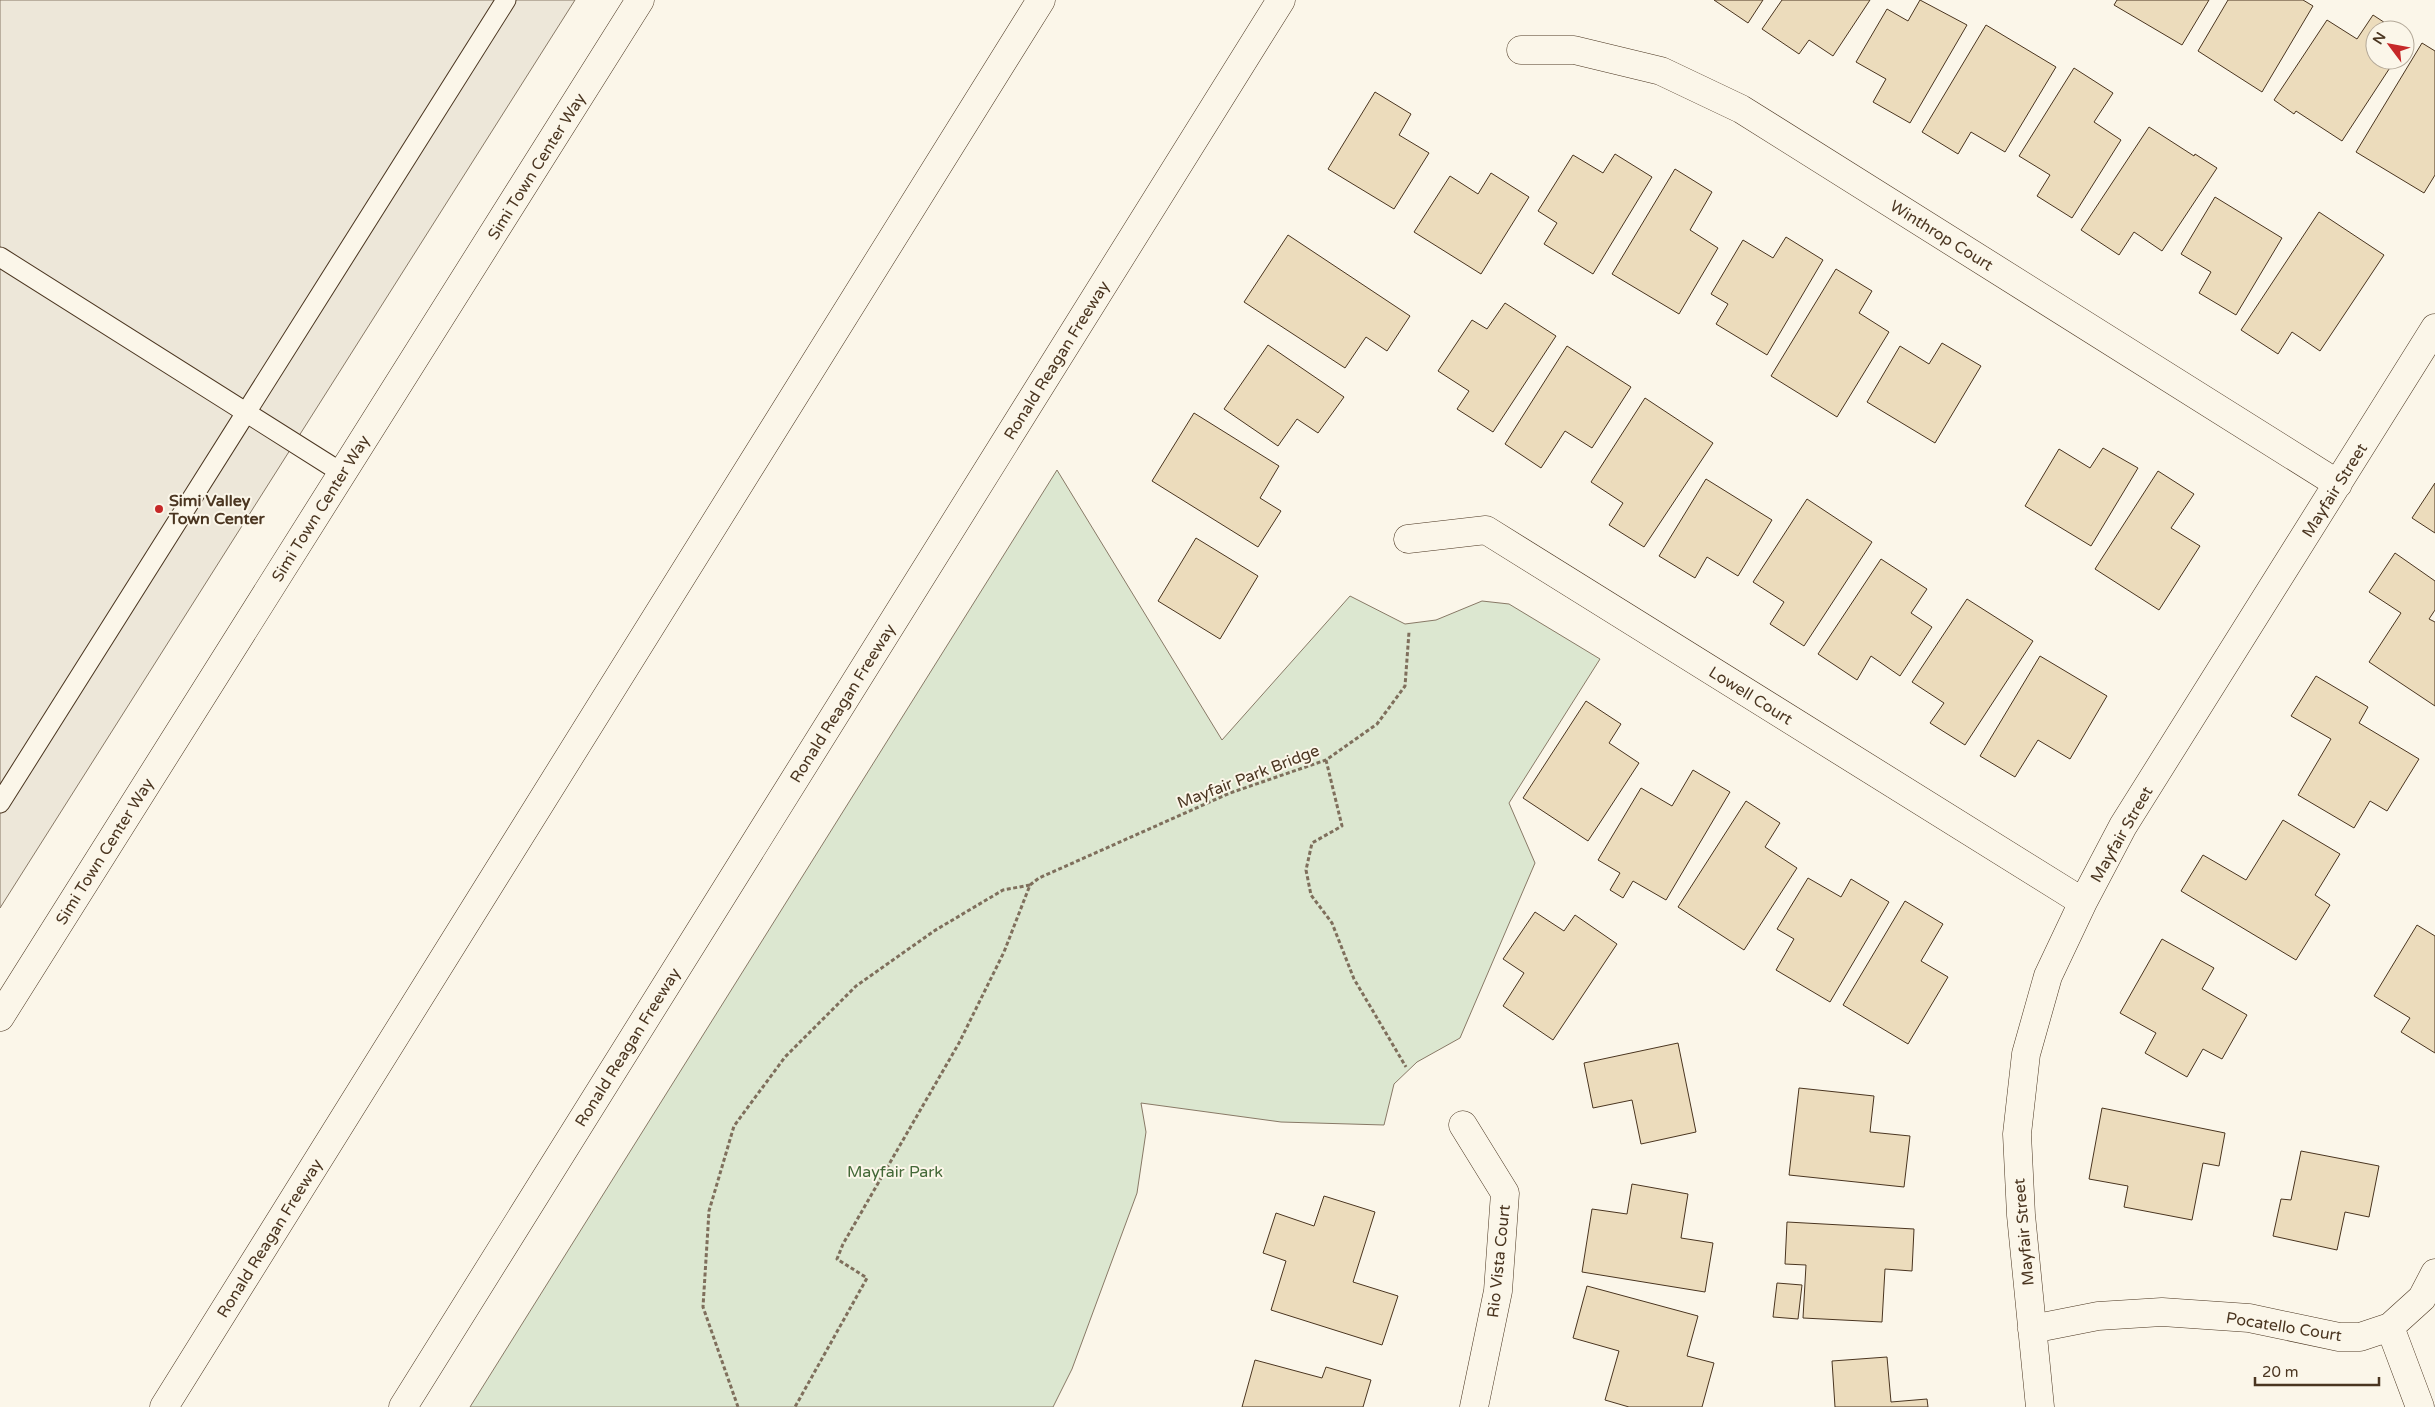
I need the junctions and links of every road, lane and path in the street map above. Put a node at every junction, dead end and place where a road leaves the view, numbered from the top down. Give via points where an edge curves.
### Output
1 (506, 0) edge
2 (640, 0) edge
3 (1042, 0) edge
4 (1281, 0) edge
5 (1522, 50) dead end
6 (0, 256) edge
7 (2435, 328) edge
8 (247, 412) junction
9 (342, 473) junction
10 (2338, 484) junction
11 (1408, 539) dead end
12 (1408, 632) dead end
13 (1326, 760) junction
14 (0, 802) edge
15 (1030, 884) junction
16 (2083, 902) junction
17 (1, 1013) edge
18 (1406, 1067) dead end
19 (1464, 1125) dead end
20 (2435, 1273) edge
21 (2390, 1327) junction
22 (2032, 1329) junction
23 (164, 1407) edge
24 (403, 1407) edge
25 (738, 1407) edge
26 (795, 1407) edge
27 (1474, 1407) edge
28 (2040, 1407) edge
29 (2420, 1407) edge

1 - 8 lane
2 - 9 main road, Simi Town Center Way
3 - 23 main road, Ronald Reagan Freeway
4 - 24 main road, Ronald Reagan Freeway
5 - 10 main road, Winthrop Court via 1574,50 1661,71 1741,109
6 - 8 lane
7 - 10 main road, Mayfair Street
8 - 9 lane
8 - 14 lane
9 - 17 main road, Simi Town Center Way
10 - 16 main road, Mayfair Street via 2123,826
11 - 16 main road, Lowell Court via 1486,530
12 - 13 path, Mayfair Park Bridge via 1405,686 1377,724
13 - 15 path, Mayfair Park Bridge via 1230,793
13 - 18 path via 1342,826 1312,843 1306,870 1311,895 1332,924 1354,980
15 - 25 path, Mayfair Park Bridge via 1002,890 934,931 856,986 785,1057 734,1126 709,1211 703,1307
15 - 26 path via 1004,952 959,1043 843,1244 837,1259 866,1278
16 - 22 main road, Mayfair Street via 2048,976 2026,1054 2016,1134
19 - 27 main road, Rio Vista Court via 1505,1193 1498,1291
20 - 21 main road via 2422,1298
21 - 22 main road, Pocatello Court via 2360,1337 2339,1336 2249,1318 2162,1312 2098,1316
21 - 29 main road
22 - 28 main road, Mayfair Street

